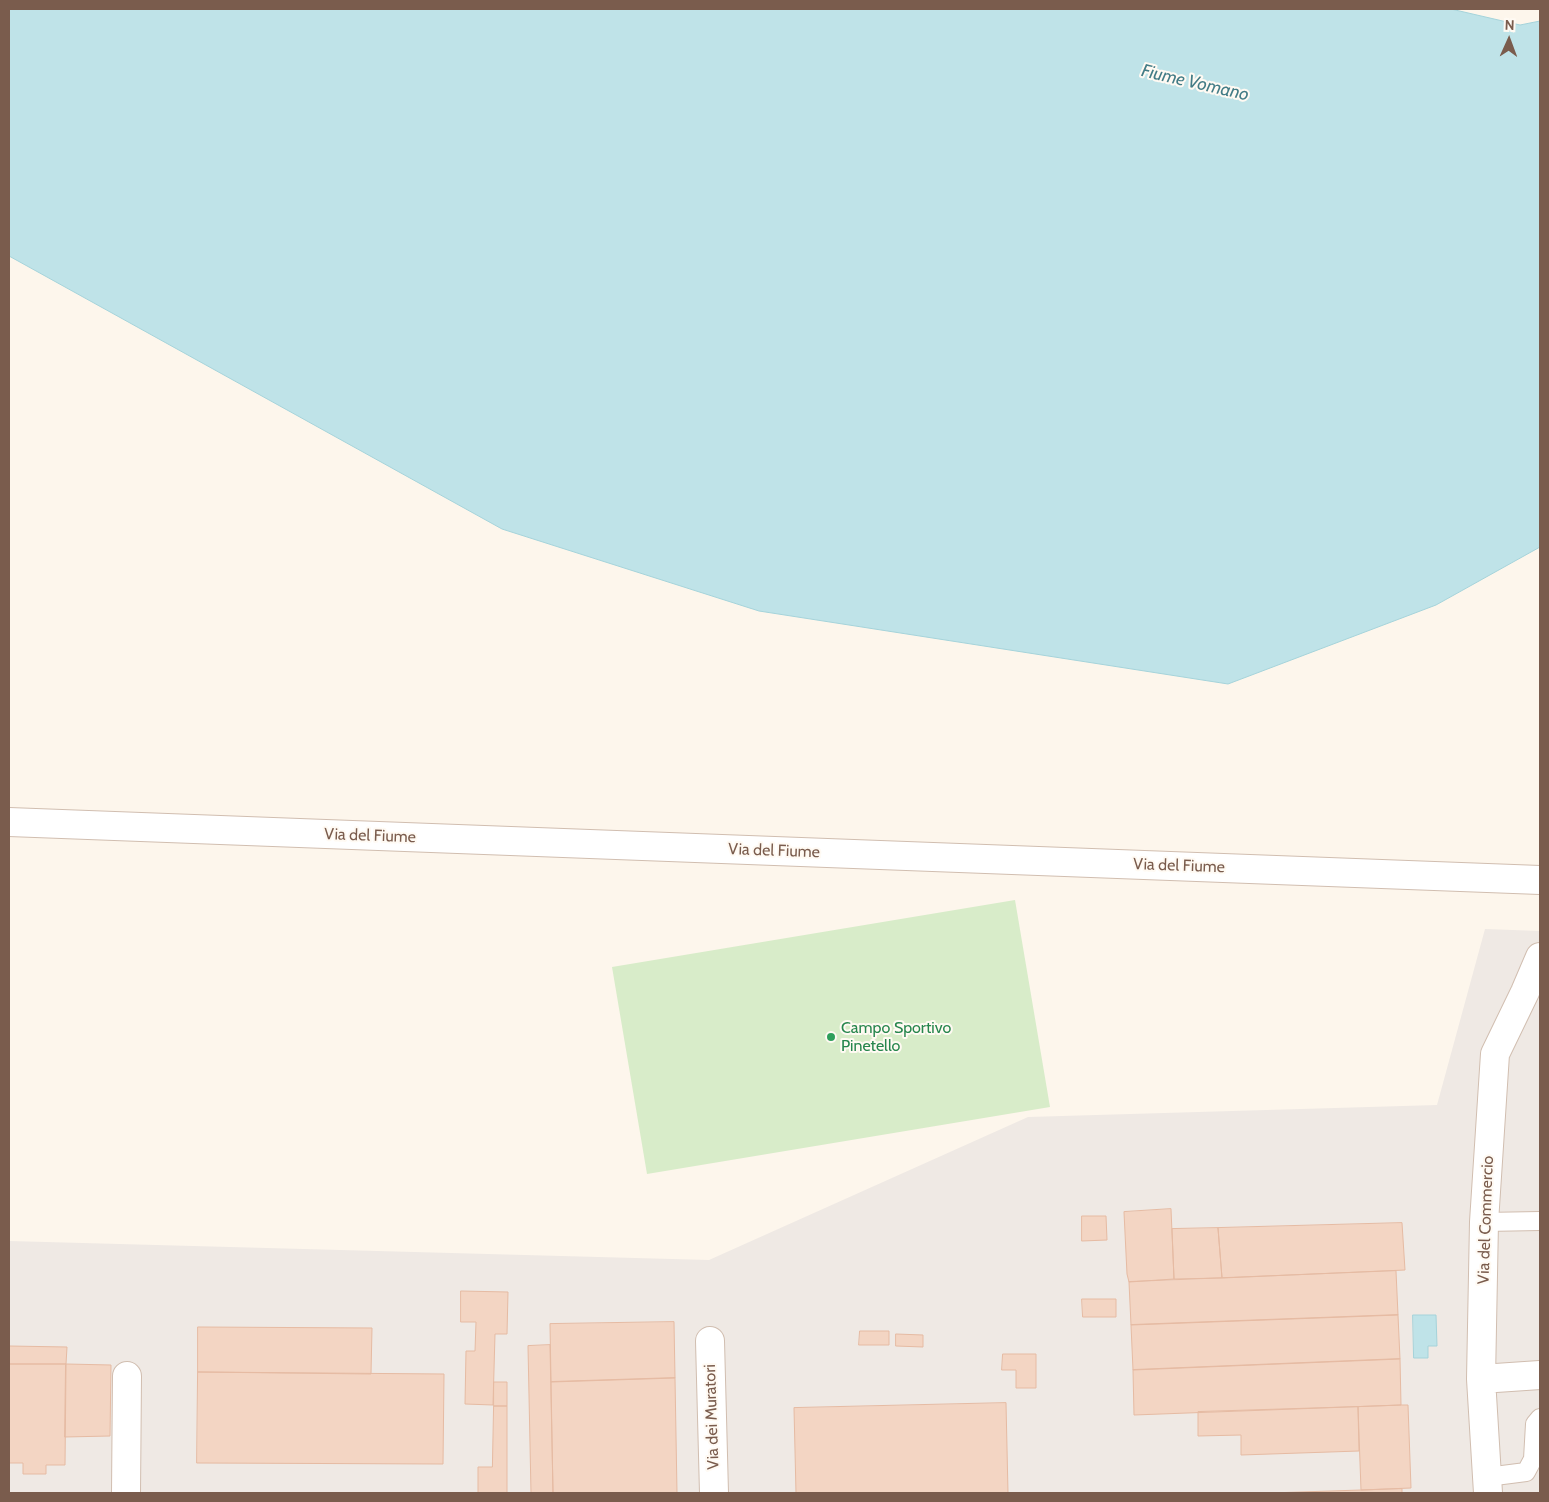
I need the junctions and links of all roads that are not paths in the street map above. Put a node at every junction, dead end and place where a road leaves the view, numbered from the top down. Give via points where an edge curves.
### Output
1 (9, 822) edge
2 (1540, 880) edge
3 (1540, 957) edge
4 (1540, 1221) edge
5 (1484, 1222) junction
6 (710, 1341) dead end
7 (1540, 1375) edge
8 (127, 1376) dead end
9 (1481, 1379) junction
10 (1540, 1418) edge
11 (1487, 1485) edge
12 (126, 1493) edge
13 (714, 1493) edge

1 - 2 street, Via del Fiume
3 - 5 street, Via del Commercio via 1495,1054
4 - 5 lane
5 - 9 street, Via del Commercio
6 - 13 street, Via dei Muratori
7 - 9 street
8 - 12 street
9 - 11 street, Via del Commercio
10 - 11 lane via 1535,1424 1533,1459 1526,1472

